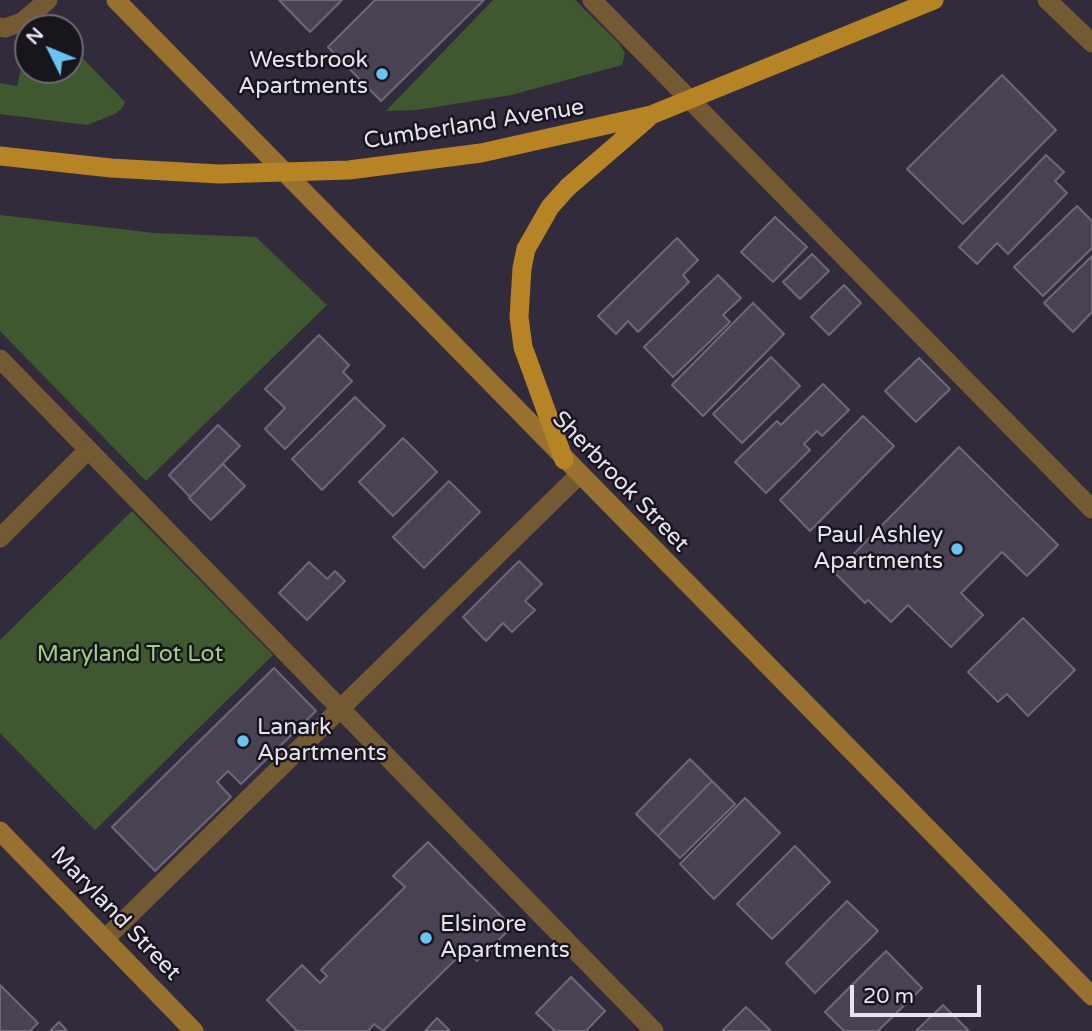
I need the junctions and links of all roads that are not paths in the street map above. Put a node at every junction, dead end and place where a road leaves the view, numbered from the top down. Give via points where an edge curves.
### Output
1 (48, 0) edge
2 (116, 0) edge
3 (592, 0) edge
4 (934, 0) edge
5 (1047, 0) edge
6 (0, 27) edge
7 (1092, 43) edge
8 (691, 100) junction
9 (651, 115) junction
10 (0, 156) edge
11 (285, 172) junction
12 (0, 359) edge
13 (88, 450) junction
14 (564, 460) junction
15 (579, 475) junction
16 (1092, 509) edge
17 (0, 538) edge
18 (340, 709) junction
19 (0, 831) edge
20 (104, 939) junction
21 (1092, 996) edge
22 (194, 1031) edge
23 (654, 1031) edge

1 - 6 street via 22,23
2 - 11 main road, Sherbrook Street
3 - 8 street
4 - 8 main road, Cumberland Avenue
5 - 7 street
8 - 9 main road, Cumberland Avenue
8 - 16 street
9 - 11 main road, Cumberland Avenue via 481,153 349,170
9 - 14 main road via 568,187 550,207 526,249 518,289 523,347
10 - 11 main road, Cumberland Avenue via 165,172
11 - 14 main road, Sherbrook Street
12 - 13 street
13 - 17 street
13 - 18 street
14 - 15 main road, Sherbrook Street
15 - 18 street
15 - 21 main road, Sherbrook Street
18 - 20 street
18 - 23 street
19 - 20 main road, Maryland Street
20 - 22 main road, Maryland Street

